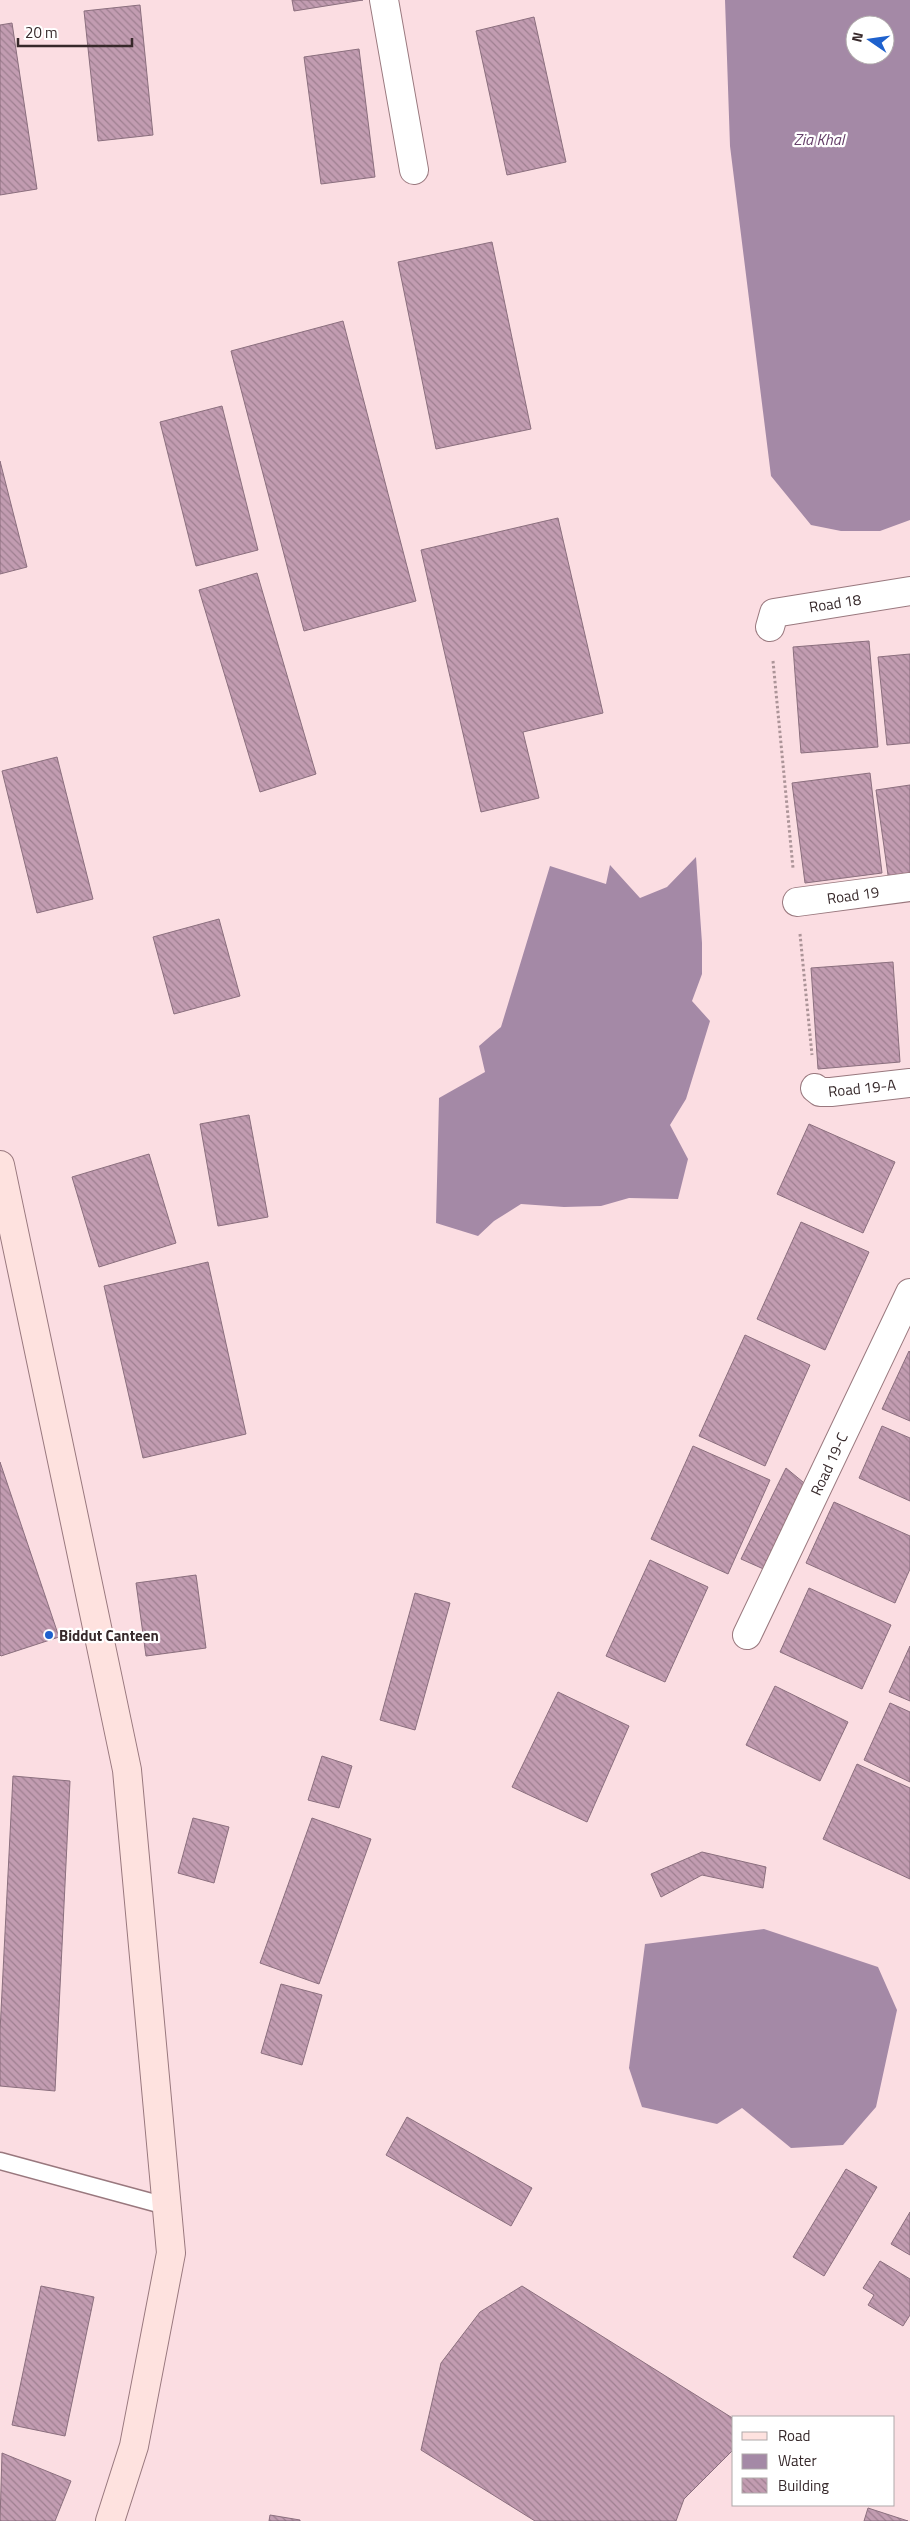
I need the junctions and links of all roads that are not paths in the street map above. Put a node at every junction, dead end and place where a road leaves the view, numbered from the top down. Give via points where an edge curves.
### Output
1 (384, 0) edge
2 (414, 170) dead end
3 (910, 591) edge
4 (770, 627) road end
5 (910, 887) edge
6 (797, 902) road end
7 (910, 1083) edge
8 (815, 1088) road end
9 (0, 1165) edge
10 (910, 1293) edge
11 (747, 1634) dead end
12 (0, 2161) edge
13 (166, 2206) junction
14 (110, 2521) edge

1 - 2 street
3 - 4 street, Road 18 via 774,613
5 - 6 street, Road 19
7 - 8 street, Road 19-A via 830,1092 820,1092
9 - 13 street via 127,1770
10 - 11 street, Road 19-C
12 - 13 lane
13 - 14 street via 171,2253 134,2446

